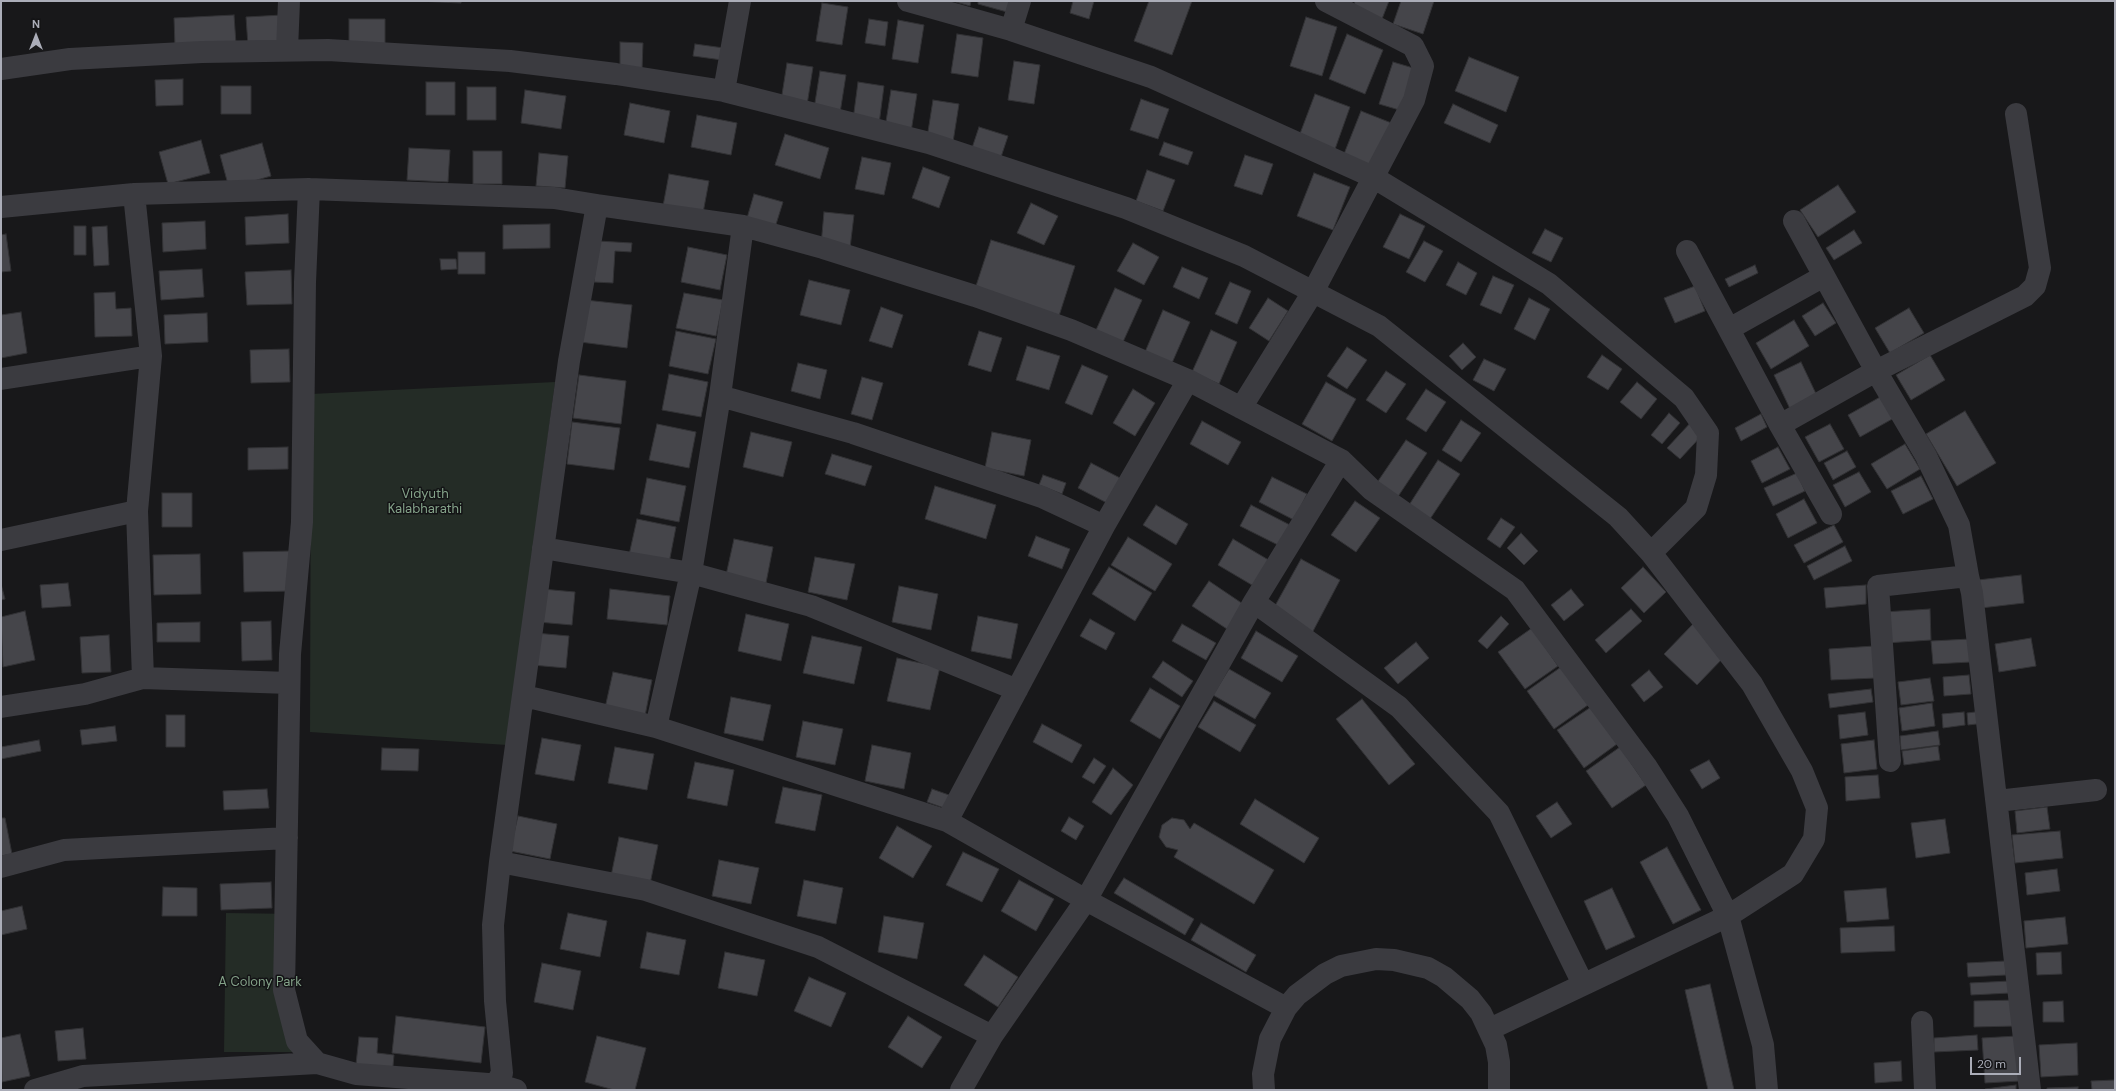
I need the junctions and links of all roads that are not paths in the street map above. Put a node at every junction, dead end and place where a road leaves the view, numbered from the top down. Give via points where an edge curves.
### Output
1 (289, 1) edge
2 (740, 1) edge
3 (908, 1) edge
4 (1020, 1) edge
5 (1326, 1) edge
6 (1011, 30) junction
7 (287, 50) junction
8 (1, 69) edge
9 (724, 92) junction
10 (2016, 114) dead end
11 (1373, 177) junction
12 (310, 189) junction
13 (134, 194) junction
14 (596, 205) junction
15 (1, 207) edge
16 (1794, 221) dead end
17 (742, 226) junction
18 (1687, 251) dead end
19 (1824, 276) junction
20 (1313, 292) junction
21 (1729, 329) junction
22 (151, 356) junction
23 (1876, 371) junction
24 (1, 379) edge
25 (1188, 380) junction
26 (720, 396) junction
27 (1241, 408) junction
28 (1780, 424) junction
29 (1341, 460) junction
30 (137, 511) junction
31 (1831, 514) dead end
32 (1104, 526) junction
33 (1, 540) edge
34 (543, 548) junction
35 (1651, 553) junction
36 (690, 573) junction
37 (1968, 576) junction
38 (1254, 602) junction
39 (143, 678) junction
40 (289, 683) junction
41 (1017, 690) junction
42 (524, 696) junction
43 (1, 707) edge
44 (656, 727) junction
45 (1890, 761) dead end
46 (2096, 790) dead end
47 (1997, 800) junction
48 (947, 821) junction
49 (287, 838) junction
50 (500, 862) junction
51 (1, 867) edge
52 (1086, 900) junction
53 (1728, 916) junction
54 (1583, 984) junction
55 (1286, 1008) junction
56 (1922, 1022) dead end
57 (1490, 1029) junction
58 (992, 1036) junction
59 (317, 1063) junction
60 (356, 1082) edge
61 (506, 1087) edge
62 (35, 1090) edge
63 (961, 1090) edge
64 (1264, 1090) edge
65 (1499, 1090) edge
66 (1767, 1090) edge
67 (1925, 1090) edge
68 (2030, 1090) edge

1 - 7 street
2 - 9 street
3 - 6 street
4 - 6 street
5 - 11 street via 1412,46 1422,66 1414,100
6 - 11 street via 1151,77
7 - 8 street via 70,59
7 - 9 street via 328,50 510,61 616,74
9 - 20 street via 929,143 1126,208 1244,256
10 - 23 street via 2040,268 2035,286 2026,296
11 - 20 street
11 - 35 street via 1549,284 1684,398 1708,433 1706,475 1696,508
12 - 13 street
12 - 14 street via 554,198
12 - 40 street via 305,282 302,522
13 - 15 street
13 - 22 street
14 - 17 street
14 - 34 street via 569,361
16 - 19 street
17 - 25 street via 823,248 975,296 1071,330
17 - 26 street
18 - 21 street
19 - 21 street
19 - 23 street
20 - 27 street
20 - 35 street via 1379,326 1618,518
21 - 28 street
22 - 24 street
22 - 30 street
23 - 28 street
23 - 37 street via 1926,456 1959,525
25 - 27 street
25 - 32 street
26 - 32 street via 853,433 1035,494
26 - 36 street
27 - 29 street
28 - 31 street
29 - 38 street
29 - 53 street via 1372,490 1515,590 1646,766 1678,816
30 - 33 street
30 - 39 street
32 - 41 street
34 - 36 street
34 - 42 street
35 - 53 street via 1752,684 1802,771 1817,808 1814,839 1793,874
36 - 41 street via 811,606
36 - 44 street
37 - 45 street via 1878,586
37 - 47 street
38 - 52 street
38 - 54 street via 1399,707 1499,813
39 - 40 street
39 - 43 street via 85,694
40 - 49 street
41 - 48 street
42 - 44 street
42 - 50 street
44 - 48 street
46 - 47 street
47 - 68 street
48 - 52 street
49 - 51 street via 64,850
49 - 59 street via 284,990 297,1041
50 - 58 street via 646,890 818,947
50 - 61 street via 493,925 495,1001 502,1073
52 - 55 street
52 - 58 street
53 - 54 street
53 - 66 street via 1763,1045
54 - 57 street
55 - 57 street via 1310,983 1341,966 1370,960 1394,960 1428,968 1444,977 1470,999
55 - 64 street via 1270,1039 1263,1074
56 - 67 street
57 - 65 street via 1499,1062
58 - 63 street
59 - 60 street
59 - 62 street via 83,1076
60 - 61 street

